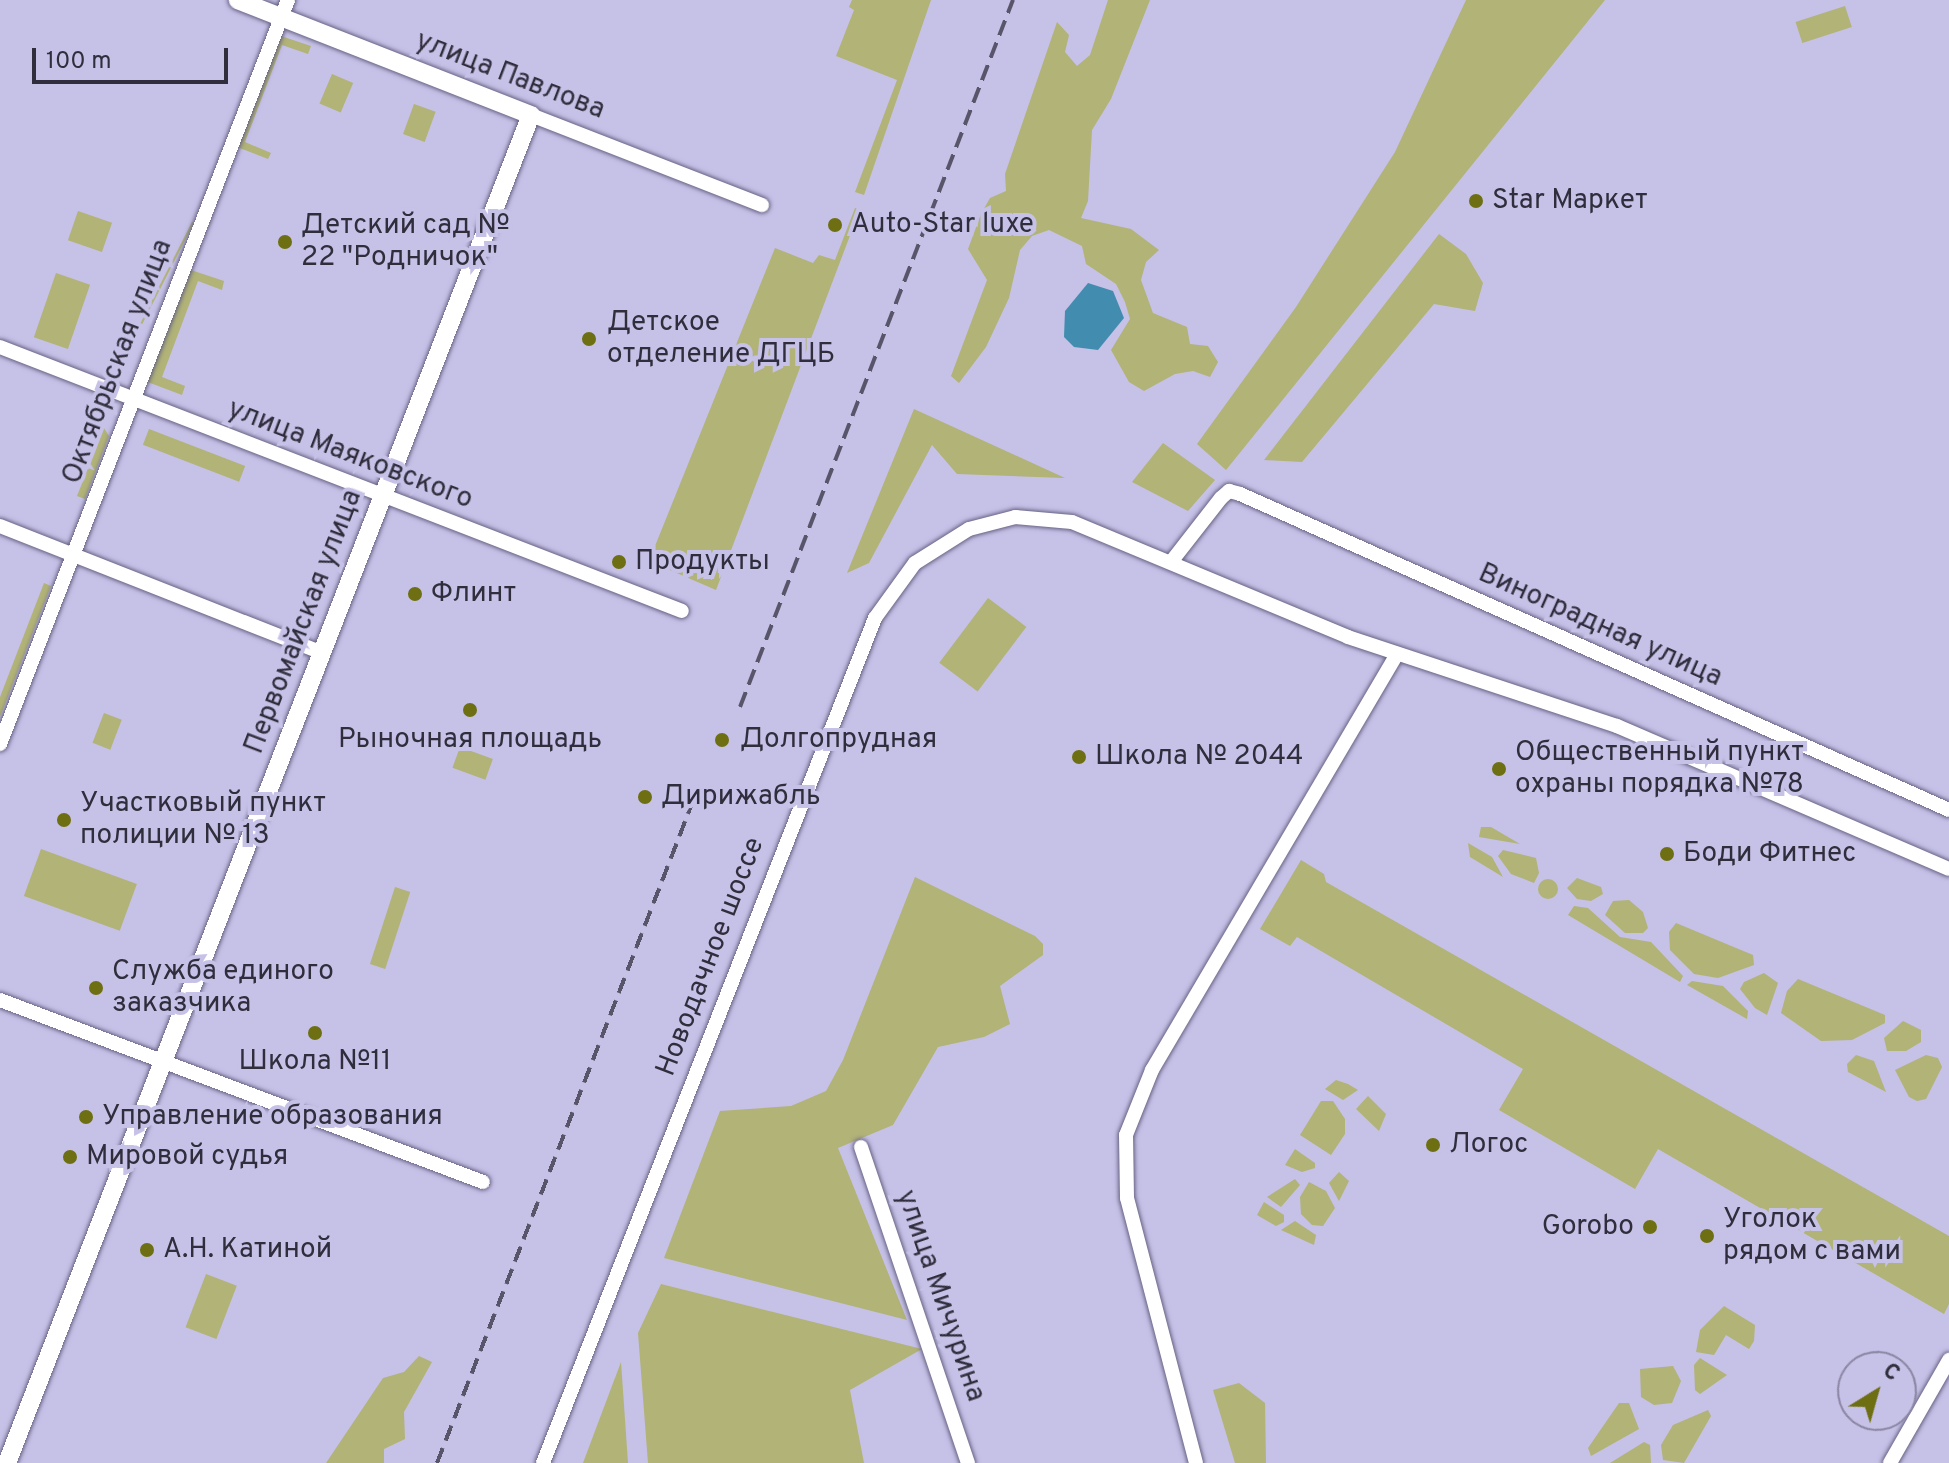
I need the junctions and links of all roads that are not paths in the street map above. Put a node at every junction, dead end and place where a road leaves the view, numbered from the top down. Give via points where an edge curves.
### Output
1 (238, 0) edge
2 (284, 8) edge
3 (531, 115) junction
4 (762, 205) dead end
5 (0, 347) edge
6 (132, 398) junction
7 (383, 496) junction
8 (0, 526) edge
9 (71, 554) junction
10 (1171, 562) junction
11 (682, 611) dead end
12 (322, 653) junction
13 (1396, 655) junction
14 (0, 744) edge
15 (1949, 810) edge
16 (1949, 869) edge
17 (0, 1000) edge
18 (163, 1061) junction
19 (861, 1147) dead end
20 (483, 1182) dead end
21 (1949, 1360) edge
22 (7, 1463) edge
23 (543, 1463) edge
24 (968, 1463) edge
25 (1196, 1463) edge
26 (1890, 1463) edge

1 - 2 main road, улица Павлова
2 - 3 main road, улица Павлова
2 - 6 street, Октябрьская улица
3 - 4 street, улица Павлова
3 - 7 main road, Первомайская улица
5 - 6 street, улица Маяковского
6 - 7 street, улица Маяковского
6 - 9 street, Октябрьская улица
7 - 11 street, улица Маяковского
7 - 12 main road, Первомайская улица
8 - 9 street
9 - 12 street
9 - 14 street, Октябрьская улица
10 - 13 street, Новодачное шоссе
10 - 15 street, Виноградная улица via 1229,491
10 - 23 street, Новодачное шоссе via 1072,522 1035,516 991,522 932,548 900,578 875,618
12 - 18 main road, Первомайская улица
13 - 16 street, Новодачное шоссе via 1617,726
13 - 25 street via 1152,1070 1126,1135 1124,1167 1143,1272
17 - 18 street
18 - 20 street
18 - 22 main road, Первомайская улица
19 - 24 street, улица Мичурина
21 - 26 street

